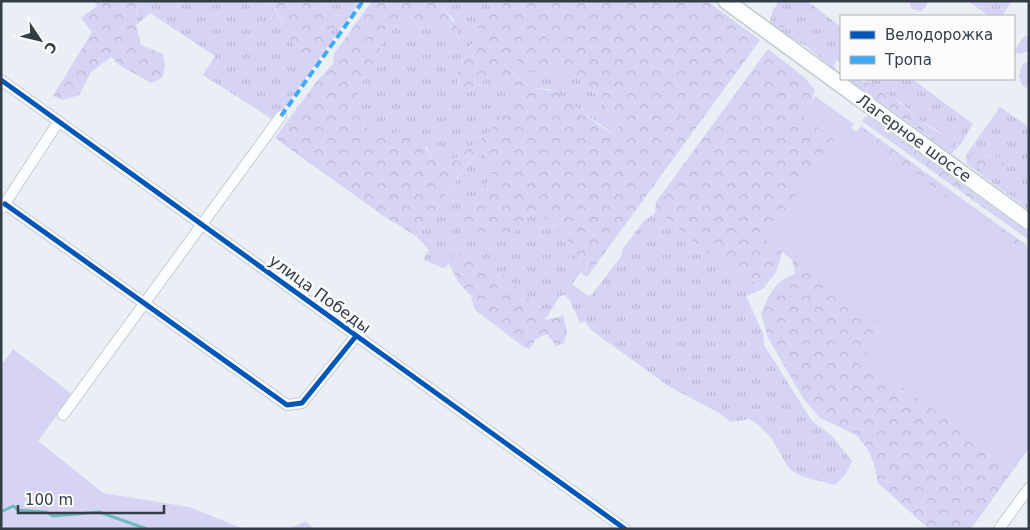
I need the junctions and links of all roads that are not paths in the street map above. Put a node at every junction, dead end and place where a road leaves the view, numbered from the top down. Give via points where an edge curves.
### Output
1 (726, 1) edge
2 (1, 80) edge
3 (281, 116) dead end
4 (59, 121) junction
5 (3, 206) edge
6 (1029, 222) edge
7 (203, 225) junction
8 (146, 304) junction
9 (356, 336) junction
10 (63, 415) dead end
11 (1029, 488) edge
12 (625, 529) edge
13 (999, 529) edge

1 - 6 street, Лагерное шоссе
2 - 4 street, улица Победы
3 - 7 street
4 - 5 street
4 - 7 street, улица Победы
5 - 8 street
7 - 8 street
7 - 9 street, улица Победы
8 - 9 street via 286,405 302,404
8 - 10 street
9 - 12 street, улица Победы
11 - 13 street

